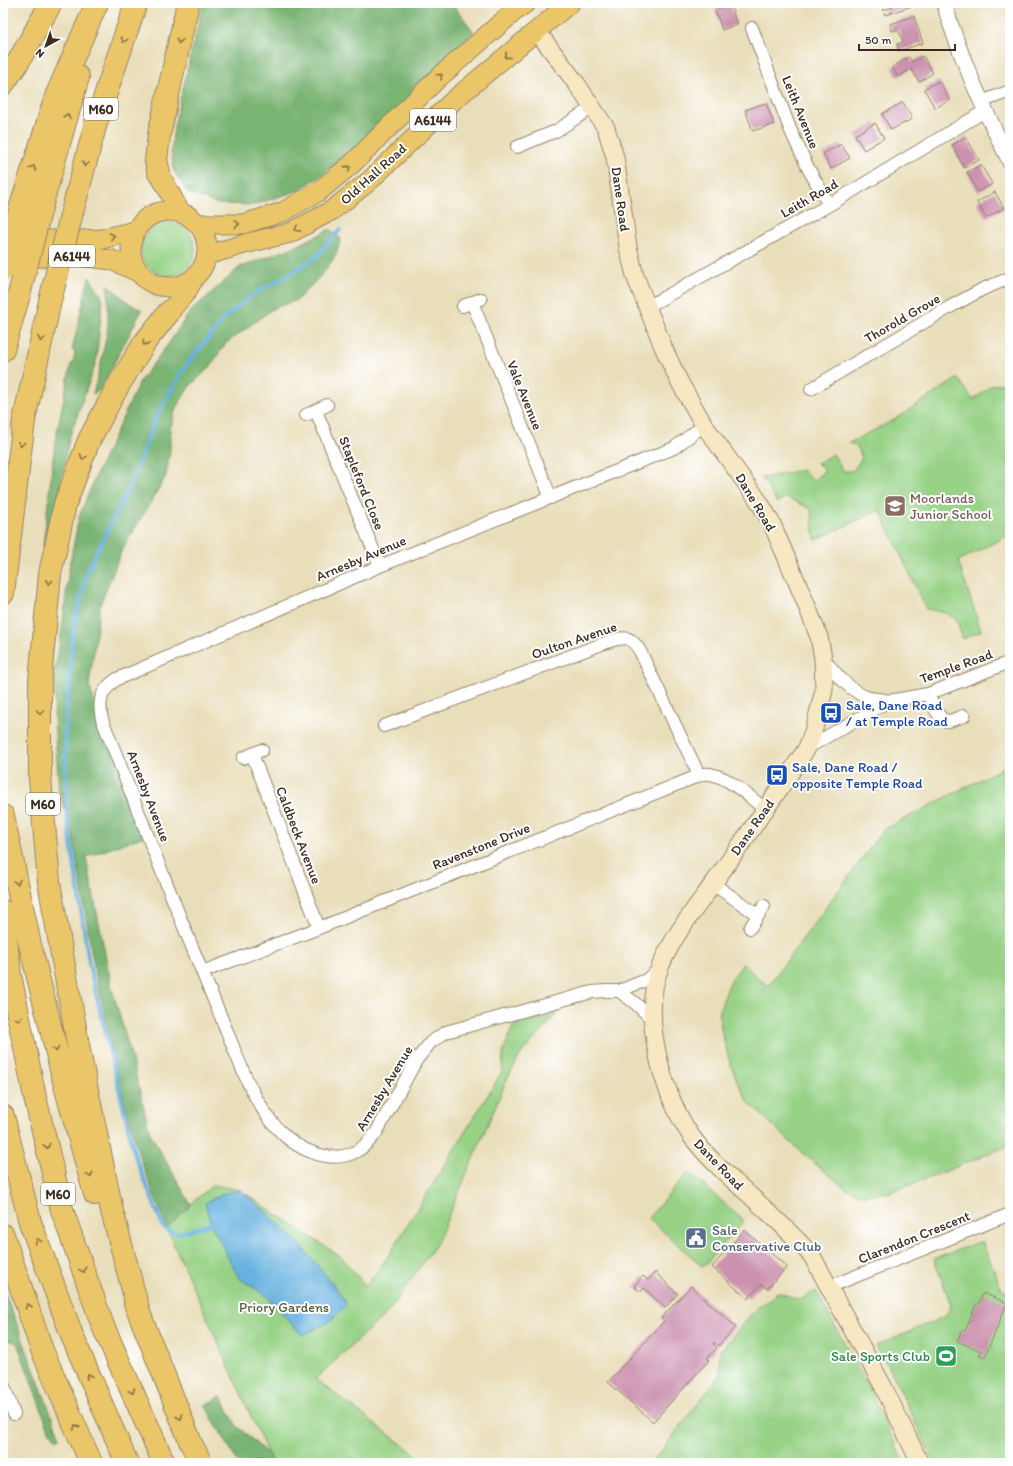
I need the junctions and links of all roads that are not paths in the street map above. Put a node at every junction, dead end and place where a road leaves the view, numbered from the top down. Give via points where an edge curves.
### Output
1 (50, 3) edge
2 (98, 3) edge
3 (136, 3) edge
4 (188, 3) edge
5 (570, 3) edge
6 (944, 3) edge
7 (521, 7) edge
8 (752, 28) dead end
9 (537, 31) junction
10 (3, 84) edge
11 (1010, 91) edge
12 (983, 106) junction
13 (593, 107) junction
14 (517, 147) dead end
15 (1010, 162) edge
16 (159, 173) joint
17 (829, 205) junction
18 (31, 206) junction
19 (180, 212) junction
20 (198, 224) junction
21 (134, 231) junction
22 (3, 240) edge
23 (207, 255) junction
24 (3, 258) edge
25 (3, 270) edge
26 (138, 272) junction
27 (194, 278) junction
28 (1010, 278) edge
29 (472, 302) dead end
30 (647, 307) junction
31 (169, 312) joint
32 (3, 350) edge
33 (811, 389) dead end
34 (316, 410) dead end
35 (704, 425) junction
36 (551, 498) junction
37 (380, 566) junction
38 (3, 593) edge
39 (823, 658) junction
40 (1010, 662) edge
41 (928, 694) junction
42 (889, 701) junction
43 (964, 716) dead end
44 (384, 726) dead end
45 (807, 748) junction
46 (252, 754) dead end
47 (698, 775) junction
48 (765, 809) junction
49 (3, 816) edge
50 (713, 884) junction
51 (3, 911) edge
52 (319, 928) junction
53 (750, 928) dead end
54 (660, 969) junction
55 (202, 972) junction
56 (619, 991) junction
57 (653, 1020) junction
58 (3, 1116) edge
59 (1010, 1214) edge
60 (3, 1234) edge
61 (829, 1287) junction
62 (140, 1316) junction
63 (3, 1383) edge
64 (14, 1414) dead end
65 (91, 1463) edge
66 (127, 1463) edge
67 (164, 1463) edge
68 (201, 1463) edge
69 (920, 1463) edge

1 - 10 highway via 17,64
18 -> 2 highway via 57,94
3 -> 38 highway, M60, bridge via 96,124 50,301 24,420
4 -> 16 highway via 159,135 156,161
5 - 9 main road, Old Hall Road / A6144
6 - 12 street via 953,34
7 - 9 main road, Dane Road
20 -> 7 main road, Old Hall Road / A6144 via 243,224 283,212 318,192 352,164 437,79
8 - 17 street, Leith Avenue via 790,129
9 - 13 main road, Dane Road
9 -> 23 main road, Old Hall Road / A6144 via 455,98 368,182 331,211 290,233
11 - 12 street, Leith Road
12 - 15 street
12 - 17 street, Leith Road
13 - 14 street via 556,131
13 - 30 main road, Dane Road via 606,128 615,157 628,247 635,276
16 - 19 main road
17 - 30 street, Leith Road
18 - 25 highway, bridge
18 - 32 highway, bridge via 19,295
19 - 20 main road
19 - 21 main road via 167,210 154,214
20 - 23 main road via 204,233
22 -> 21 main road, A6144 via 81,240
21 - 26 main road via 130,252
23 - 27 main road
24 - 26 main road, A6144 via 79,256 112,260
26 - 27 main road via 147,281 159,286 184,285
27 - 31 main road via 187,291
28 - 33 street, Thorold Grove via 950,307
29 - 36 street, Vale Avenue
30 - 35 main road, Dane Road via 664,349
31 -> 62 highway, M60 via 145,342 118,386 89,440 65,504 50,574 40,680 40,778 49,882 81,1061 111,1204
34 - 37 street, Stapleford Close
35 - 36 street, Arnesby Avenue via 674,448
35 - 39 main road, Dane Road via 772,524 819,637
36 - 37 street, Arnesby Avenue
37 - 55 street, Arnesby Avenue via 117,679 105,689 101,697 99,707 102,719
39 - 42 street, Temple Road via 852,688 867,697
39 - 45 main road, Dane Road via 824,690
40 - 41 street, Temple Road
41 - 42 street, Temple Road
41 - 43 street via 943,719 948,721
42 - 45 street, Temple Road
44 - 47 street, Oulton Avenue via 610,641 630,638 640,650
45 - 48 main road, Dane Road
46 - 52 street, Caldbeck Avenue
47 - 48 street, Ravenstone Drive via 711,773 722,777
47 - 52 street, Ravenstone Drive
48 - 50 main road, Dane Road
49 -> 62 highway, M60 via 30,945 68,1097 103,1222
50 - 53 street via 761,910
50 - 54 main road, Dane Road via 681,926
51 -> 67 highway, M60 via 10,975 62,1210 103,1326
52 - 55 street, Ravenstone Drive
54 - 56 street, Arnesby Avenue via 646,980
54 - 57 main road, Dane Road via 654,994
55 - 56 street, Arnesby Avenue via 257,1102 277,1129 297,1146 333,1157 356,1152 368,1143 417,1059 432,1042 446,1032 592,992
56 - 57 street
57 - 61 main road, Dane Road via 660,1067 681,1118 692,1137 723,1172 797,1238 812,1256
66 -> 58 highway, M60 via 73,1338 33,1229
59 - 61 street, Clarendon Crescent
65 -> 60 highway via 42,1350
61 - 69 main road, Dane Road via 883,1386
62 -> 68 highway, M60
63 - 64 street

